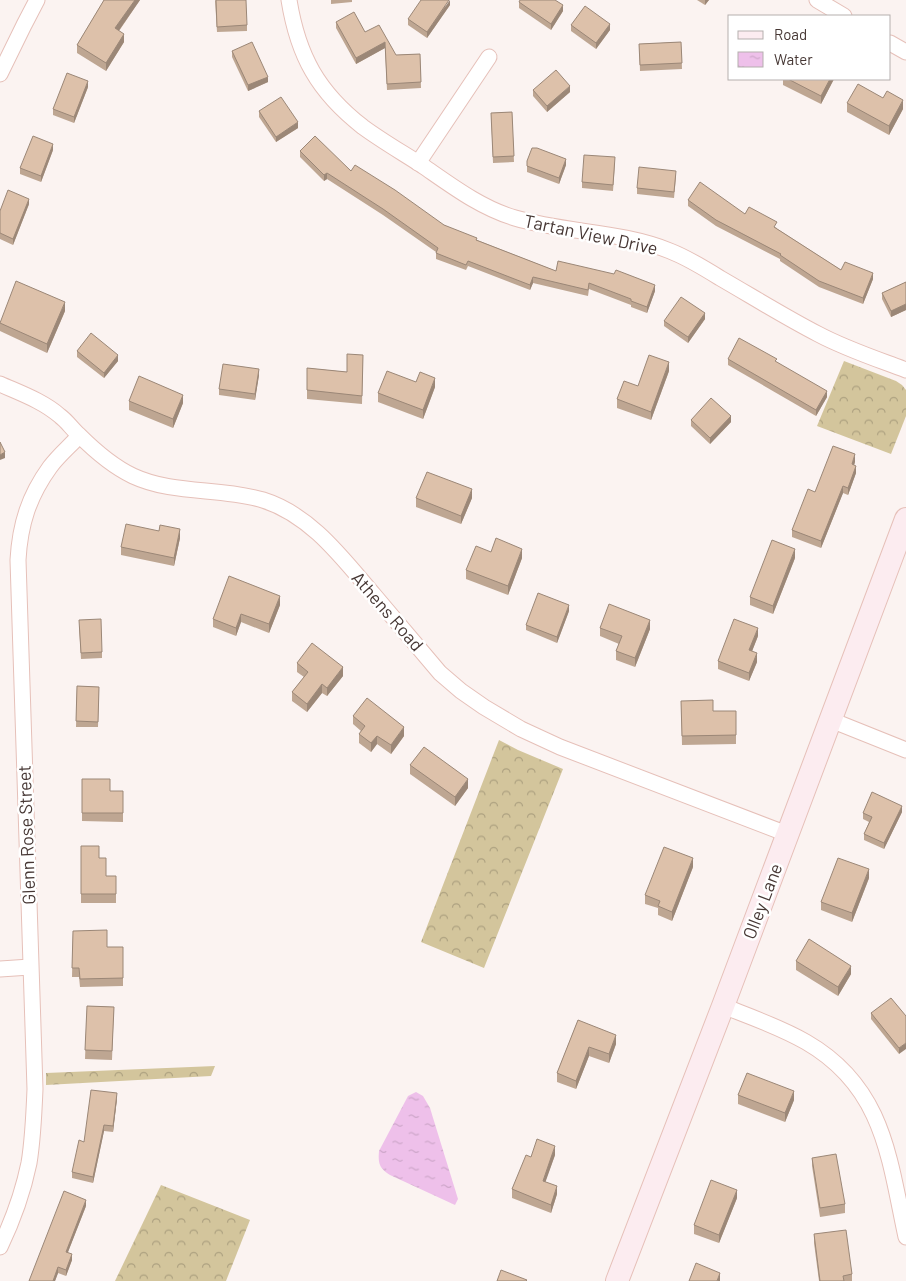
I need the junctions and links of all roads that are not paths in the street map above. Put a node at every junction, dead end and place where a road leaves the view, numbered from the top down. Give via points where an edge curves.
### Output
1 (37, 0) edge
2 (289, 0) edge
3 (816, 0) edge
4 (842, 15) edge
5 (891, 44) edge
6 (906, 52) edge
7 (489, 57) dead end
8 (0, 74) edge
9 (418, 163) junction
10 (906, 370) edge
11 (0, 384) edge
12 (80, 436) junction
13 (906, 520) edge
14 (831, 720) junction
15 (906, 750) edge
16 (787, 834) junction
17 (30, 967) junction
18 (0, 969) edge
19 (723, 1006) junction
20 (906, 1237) edge
21 (0, 1247) edge
22 (617, 1281) edge

1 - 8 street
2 - 9 street, Tartan View Drive via 305,58 324,89 365,128
3 - 4 street
5 - 6 street
7 - 9 street
9 - 10 street, Tartan View Drive via 468,196 514,218 549,227 632,239 672,251 819,334
11 - 12 street, Athens Road via 44,404
12 - 16 street, Athens Road via 115,466 151,483 183,490 239,494 264,500 287,511 332,546 440,673 484,707 521,729
12 - 17 street, Glenn Rose Street via 39,484 26,513 19,543
13 - 14 main road, Olley Lane
14 - 15 street
14 - 16 main road, Olley Lane
16 - 19 main road, Olley Lane
17 - 18 street
17 - 21 street, Glenn Rose Street via 35,1089 33,1133 22,1193
19 - 20 street via 808,1043 844,1070 857,1085 878,1122 884,1140
19 - 22 main road, Olley Lane

